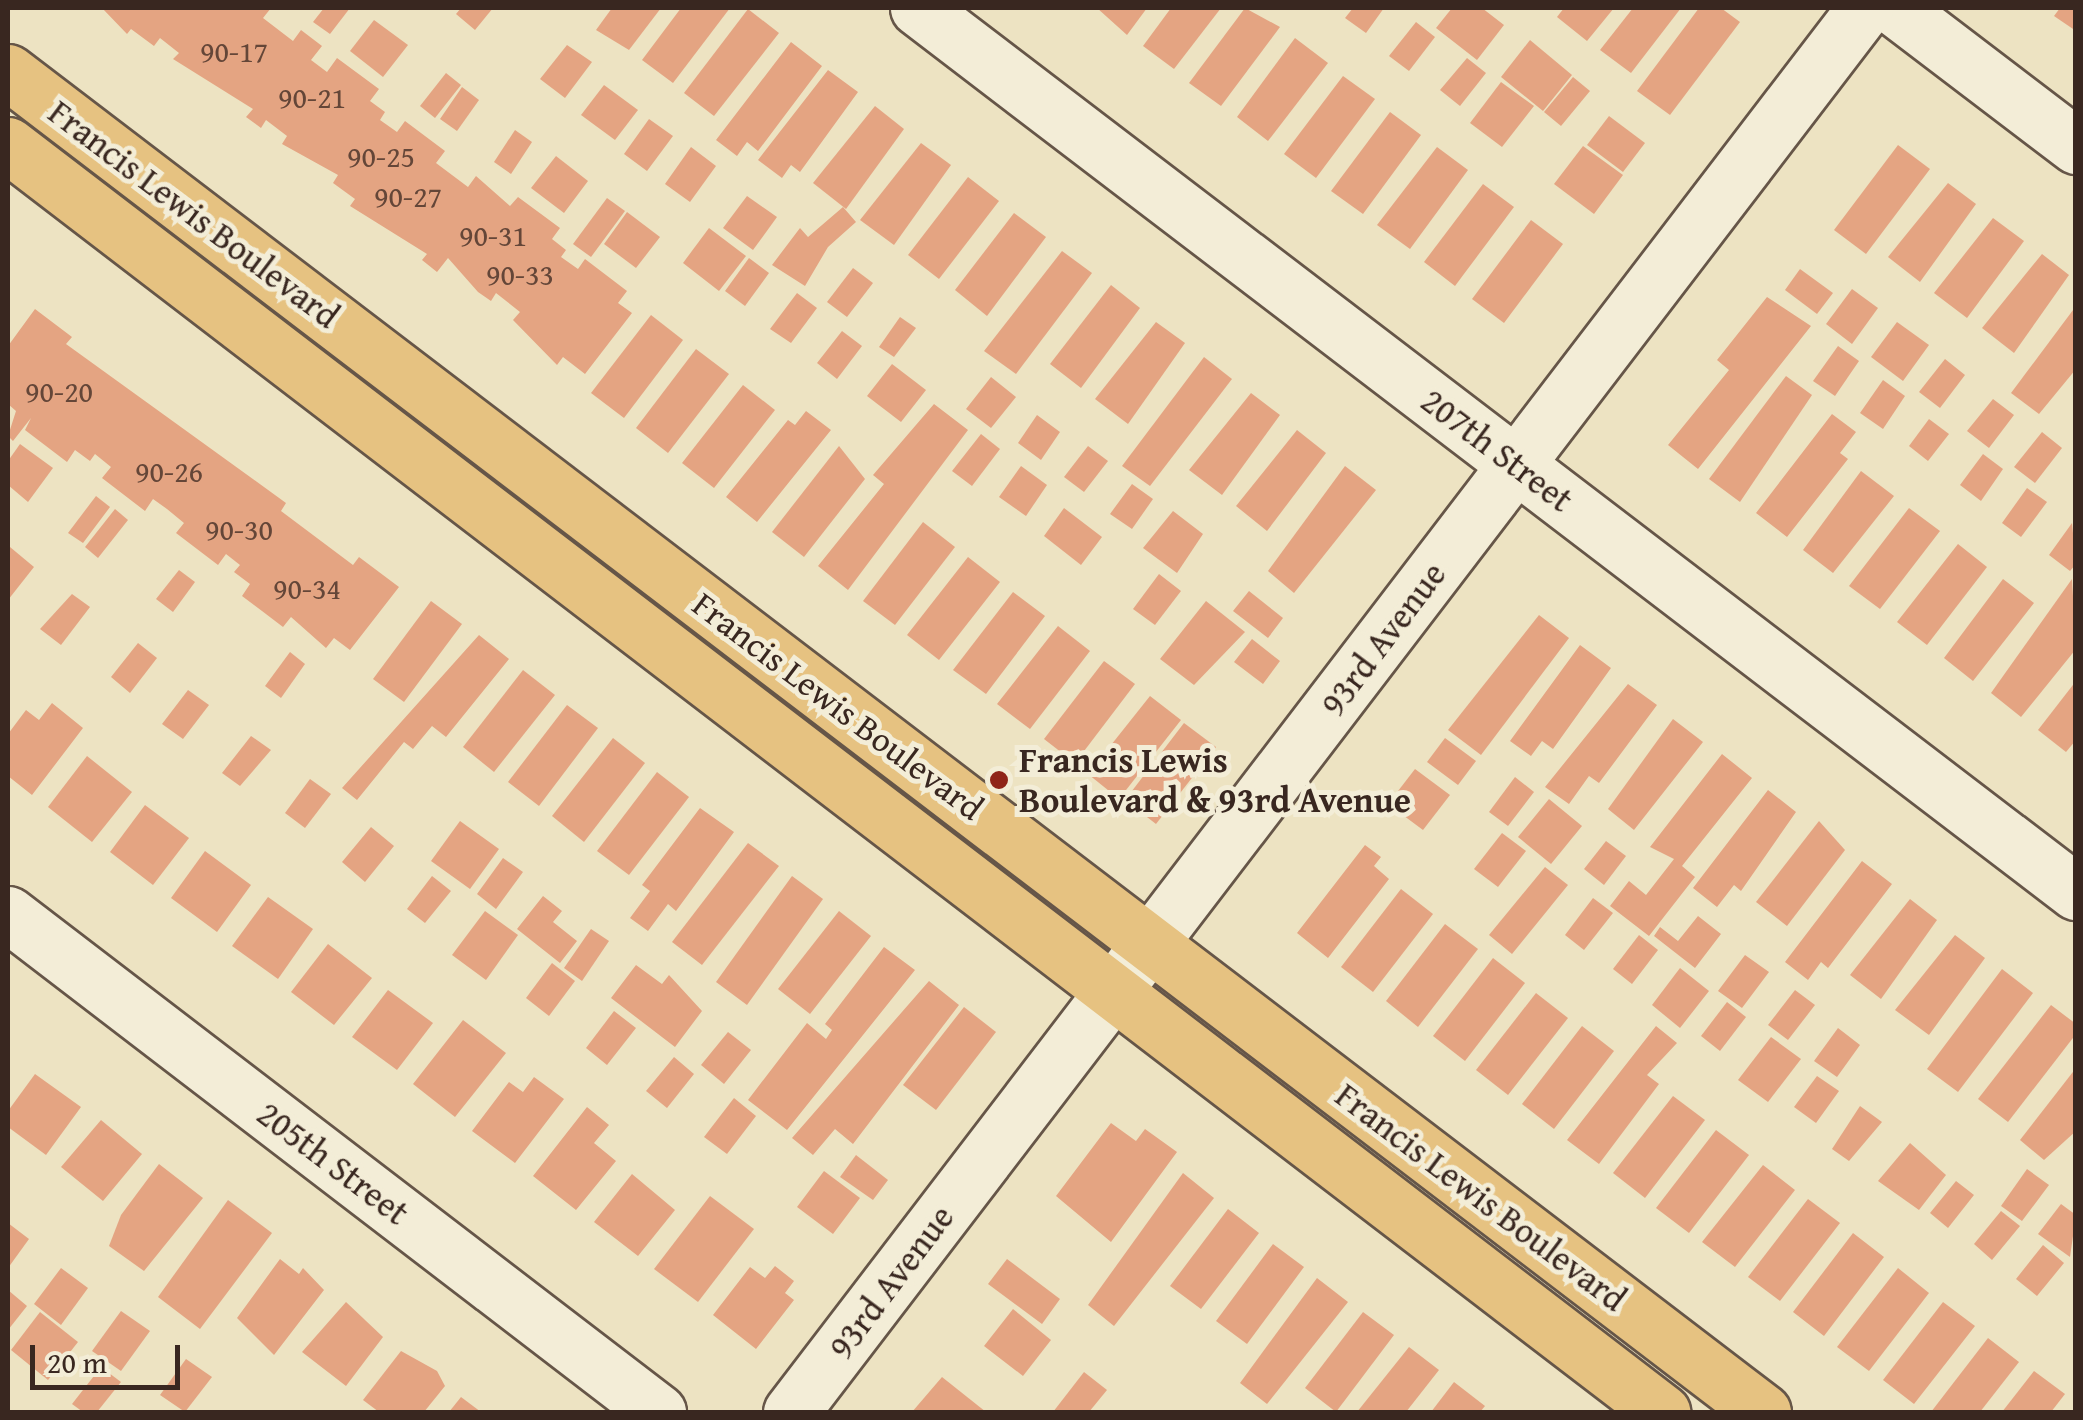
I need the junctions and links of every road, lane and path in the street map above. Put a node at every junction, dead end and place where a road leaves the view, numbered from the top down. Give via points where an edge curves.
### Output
1 (918, 8) edge
2 (1865, 8) edge
3 (1895, 8) edge
4 (8, 72) edge
5 (8, 145) edge
6 (2076, 146) edge
7 (1516, 465) junction
8 (2076, 892) edge
9 (8, 914) edge
10 (1149, 944) junction
11 (1111, 994) junction
12 (658, 1412) edge
13 (791, 1412) edge
14 (1662, 1412) edge
15 (1763, 1412) edge

1 - 7 street, 207th Street
2 - 7 street, 93rd Avenue
3 - 6 street
4 - 10 main road, Francis Lewis Boulevard
5 - 11 main road, Francis Lewis Boulevard
7 - 8 street, 207th Street
7 - 10 street, 93rd Avenue
9 - 12 street, 205th Street
10 - 11 street, 93rd Avenue
10 - 15 main road, Francis Lewis Boulevard
11 - 13 street, 93rd Avenue
11 - 14 main road, Francis Lewis Boulevard

